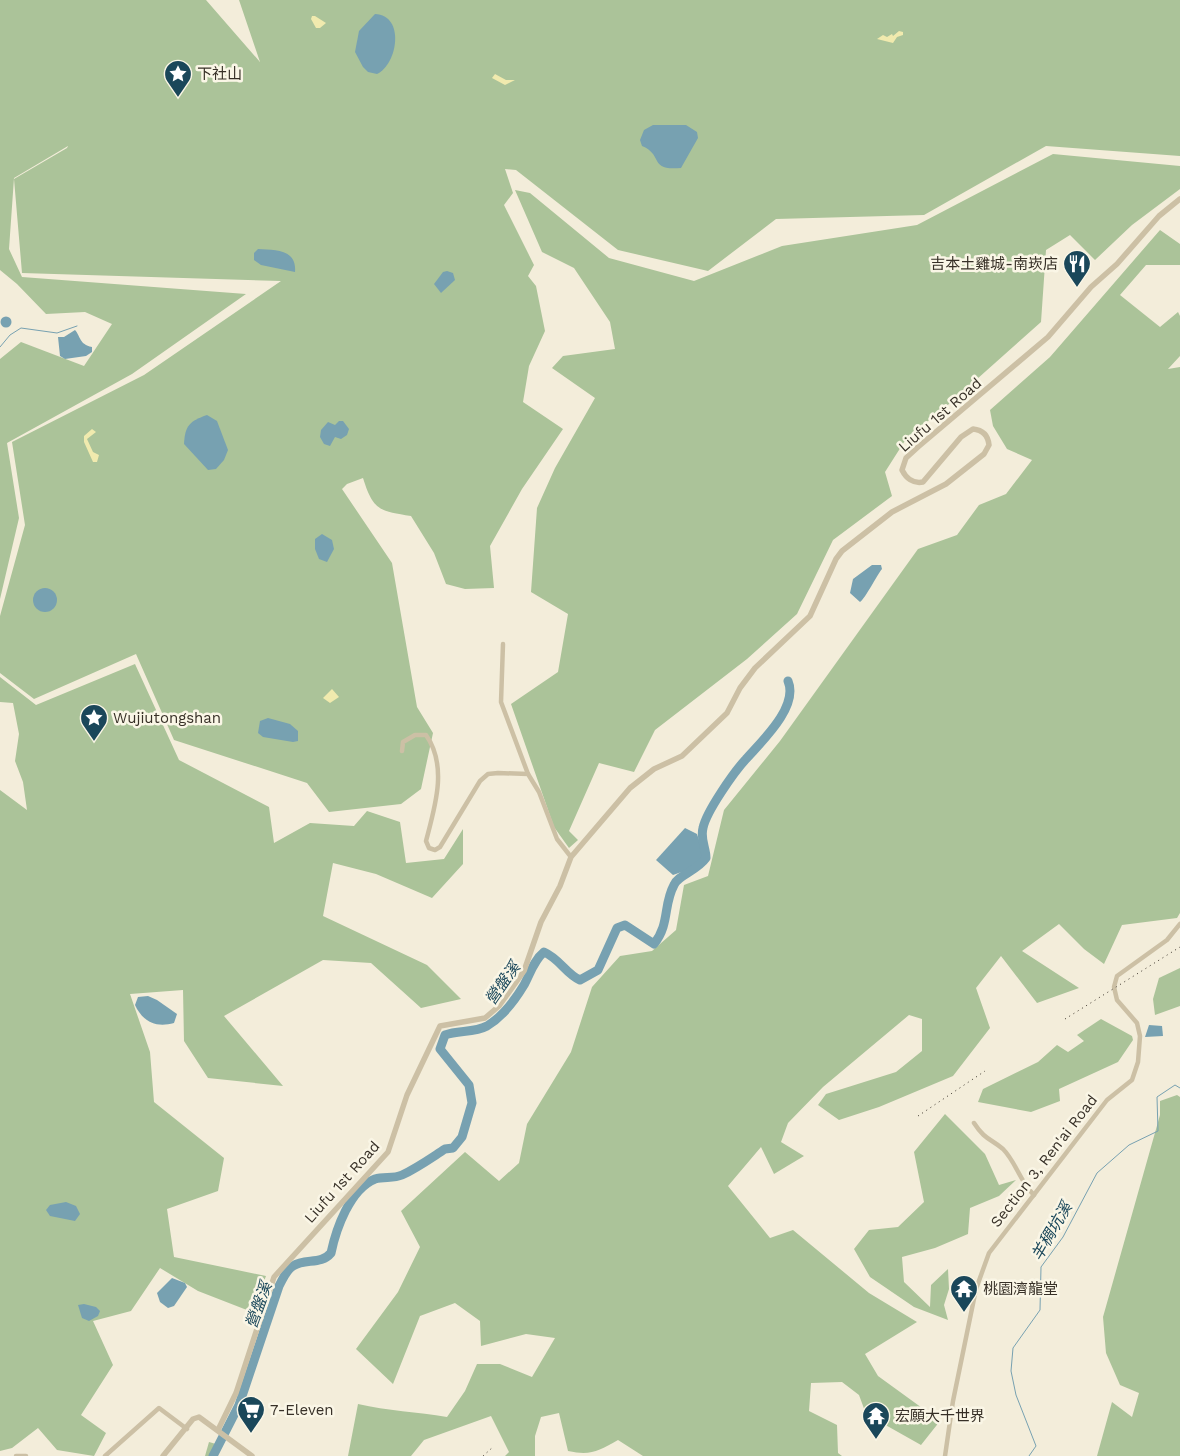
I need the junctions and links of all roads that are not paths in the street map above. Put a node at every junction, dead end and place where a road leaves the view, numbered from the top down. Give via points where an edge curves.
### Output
1 (1180, 198) edge
2 (503, 644) dead end
3 (402, 751) dead end
4 (528, 774) junction
5 (571, 857) junction
6 (1180, 924) edge
7 (974, 1123) dead end
8 (1034, 1195) junction
9 (187, 1429) junction
10 (218, 1430) junction
11 (16, 1456) edge
12 (26, 1456) edge
13 (105, 1456) edge
14 (163, 1456) edge
15 (252, 1456) edge
16 (945, 1456) edge

1 - 5 street, Liufu 1st Road via 1091,287 1048,337 918,447 906,458 902,470 911,481 923,482 962,437 973,429 987,436 989,445 984,454 946,484 892,512 842,551 810,616 755,668 727,713 682,756 654,769 630,788
2 - 4 street via 501,702
3 - 4 street via 403,742 415,734 426,735 434,746 438,783 426,841 435,850 440,847 480,781 488,774
4 - 5 street via 539,792 557,839
5 - 10 street, Liufu 1st Road via 541,922 524,971 512,991 485,1018 440,1026 407,1095 388,1152 274,1277 236,1393
6 - 8 street, Section 3, Ren'ai Road via 1167,940 1117,976 1114,986 1117,1000 1137,1023 1140,1036 1138,1062 1132,1080 1107,1100
7 - 8 street via 983,1136 1002,1149
8 - 16 street, Section 3, Ren'ai Road via 990,1253 976,1289
9 - 10 street via 193,1419 199,1417
9 - 13 street via 159,1408
9 - 14 street via 183,1429
10 - 15 street
11 - 12 street

